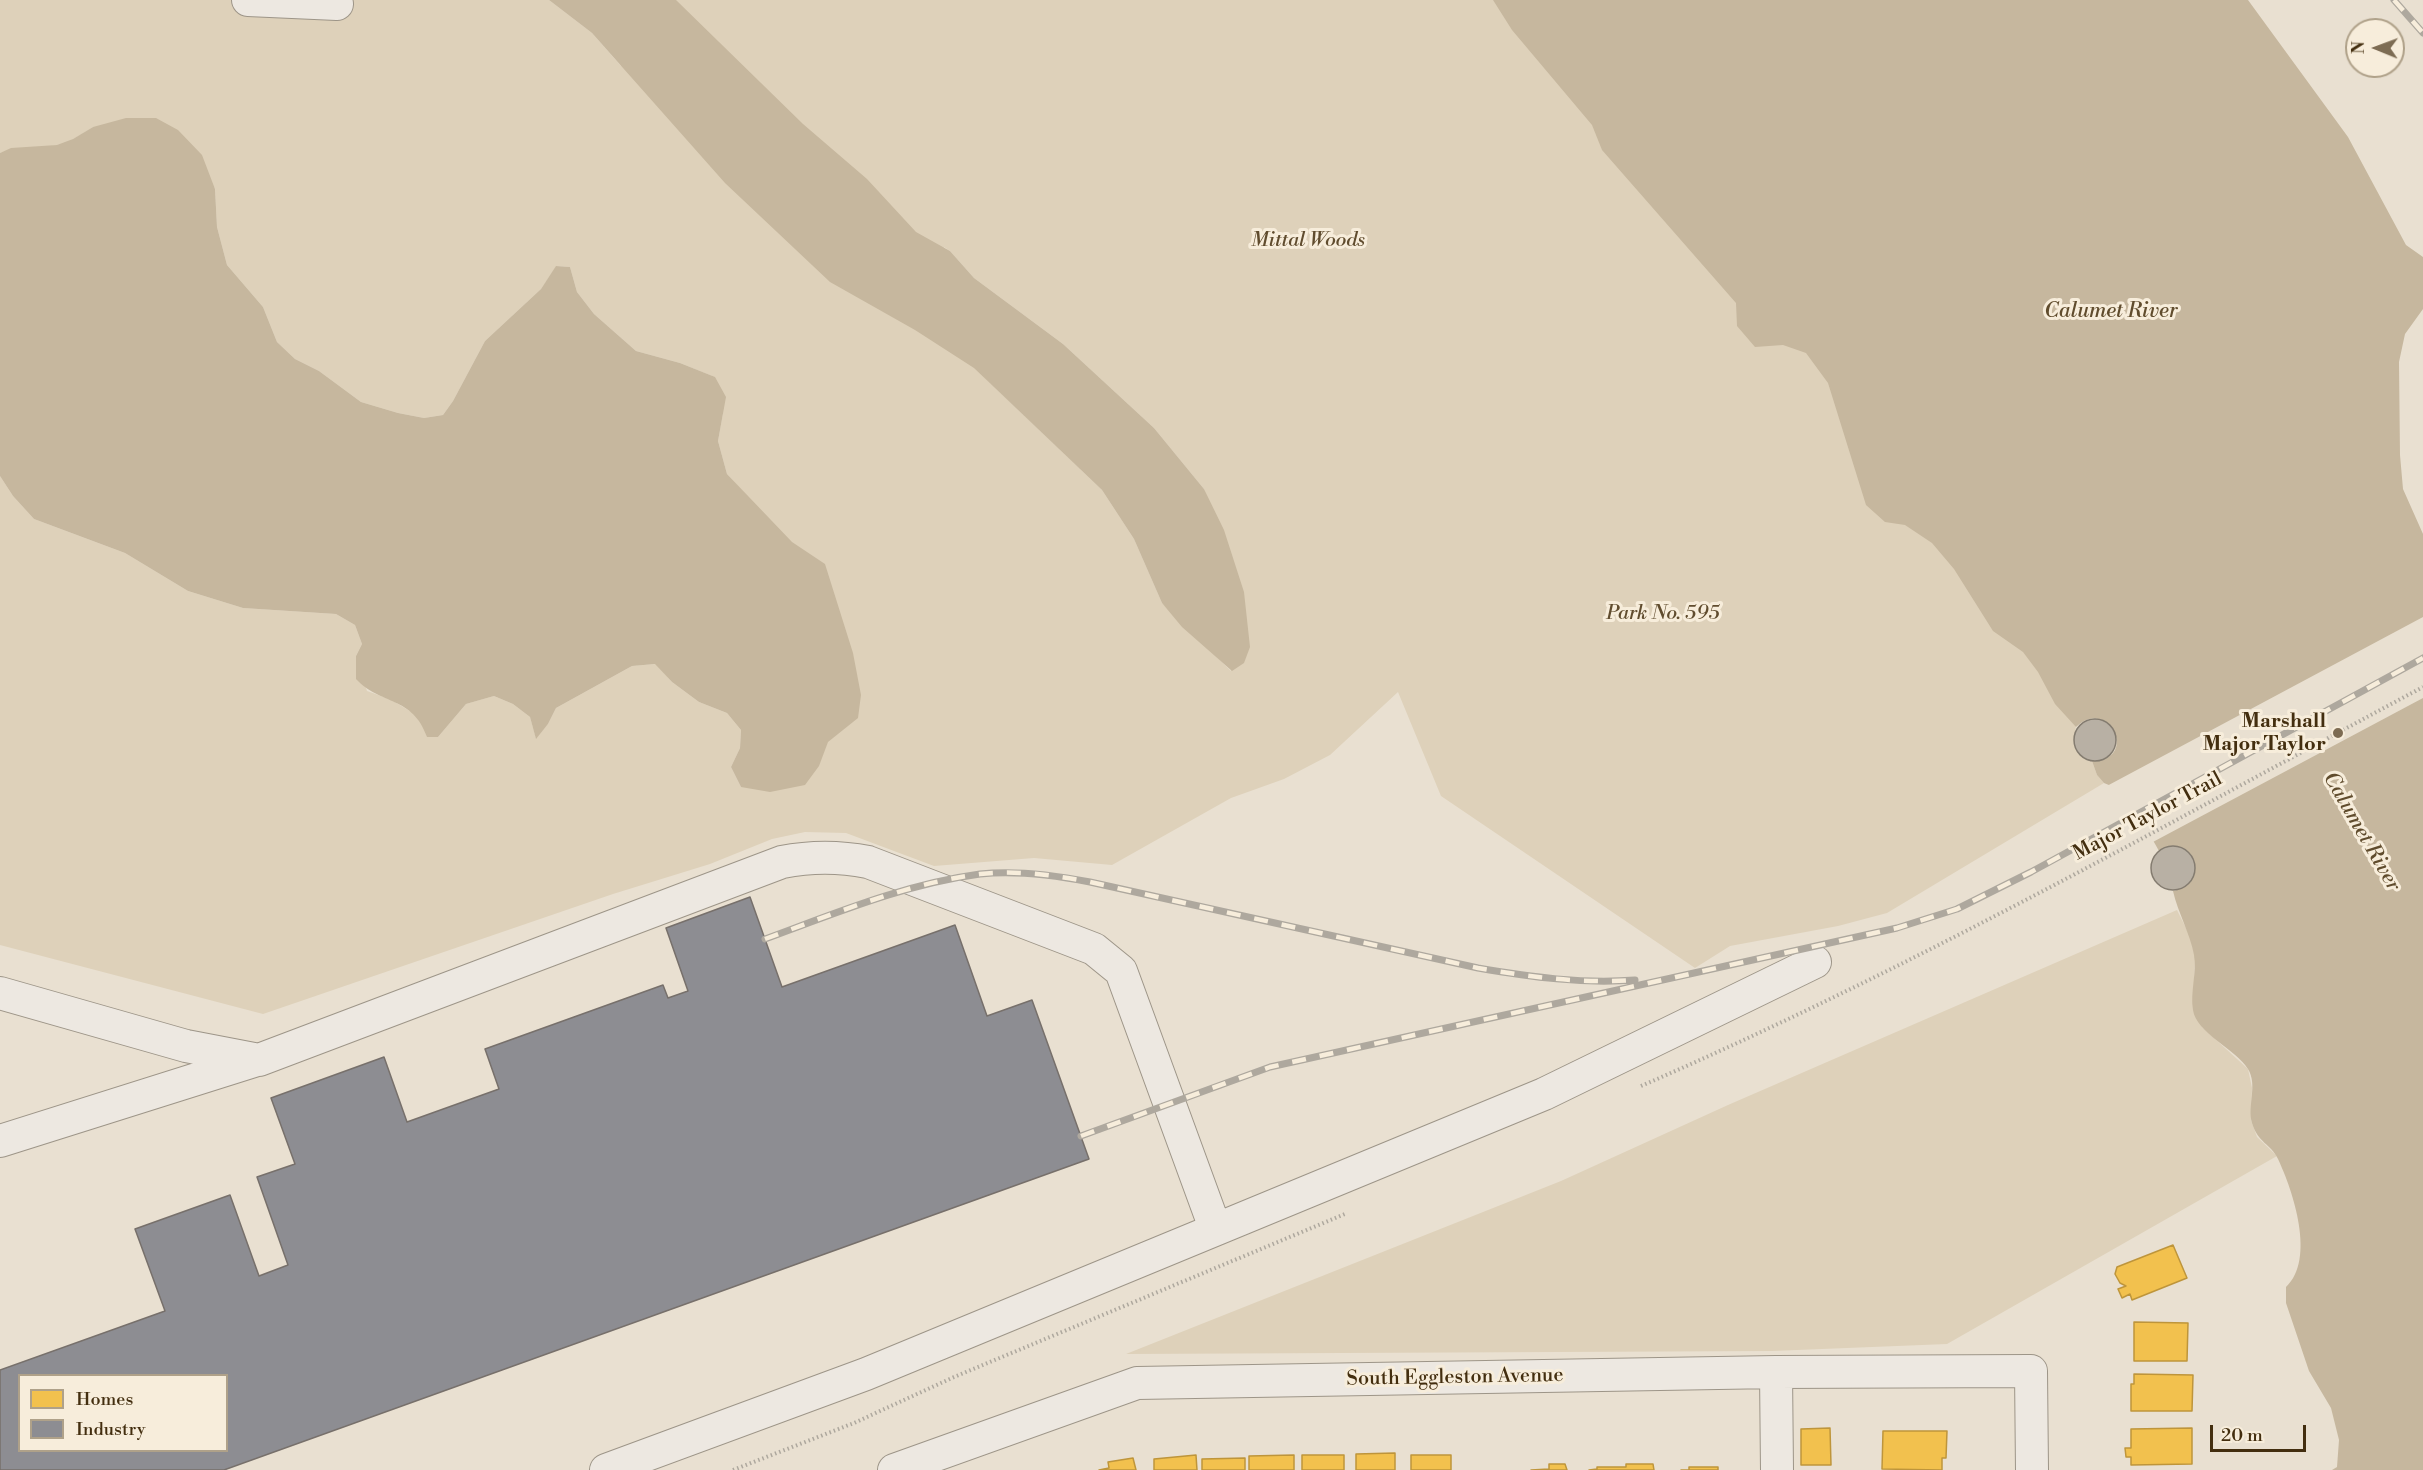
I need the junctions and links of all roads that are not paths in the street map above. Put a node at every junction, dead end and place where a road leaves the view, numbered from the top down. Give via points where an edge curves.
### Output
1 (248, 0) edge
2 (337, 4) dead end
3 (1815, 962) dead end
4 (0, 993) edge
5 (259, 1060) junction
6 (0, 1141) edge
7 (1215, 1228) junction
8 (1776, 1372) junction
9 (606, 1470) edge
10 (894, 1470) edge
11 (1777, 1470) edge
12 (2032, 1470) edge

1 - 2 street
3 - 7 street via 1544,1094
4 - 5 street via 186,1046
5 - 6 street
5 - 7 street via 782,862 842,857 868,862 1094,950 1121,971
7 - 9 street via 866,1374
8 - 10 street, South Eggleston Avenue via 1137,1383
8 - 11 street
8 - 12 street, South Eggleston Avenue via 2031,1371

